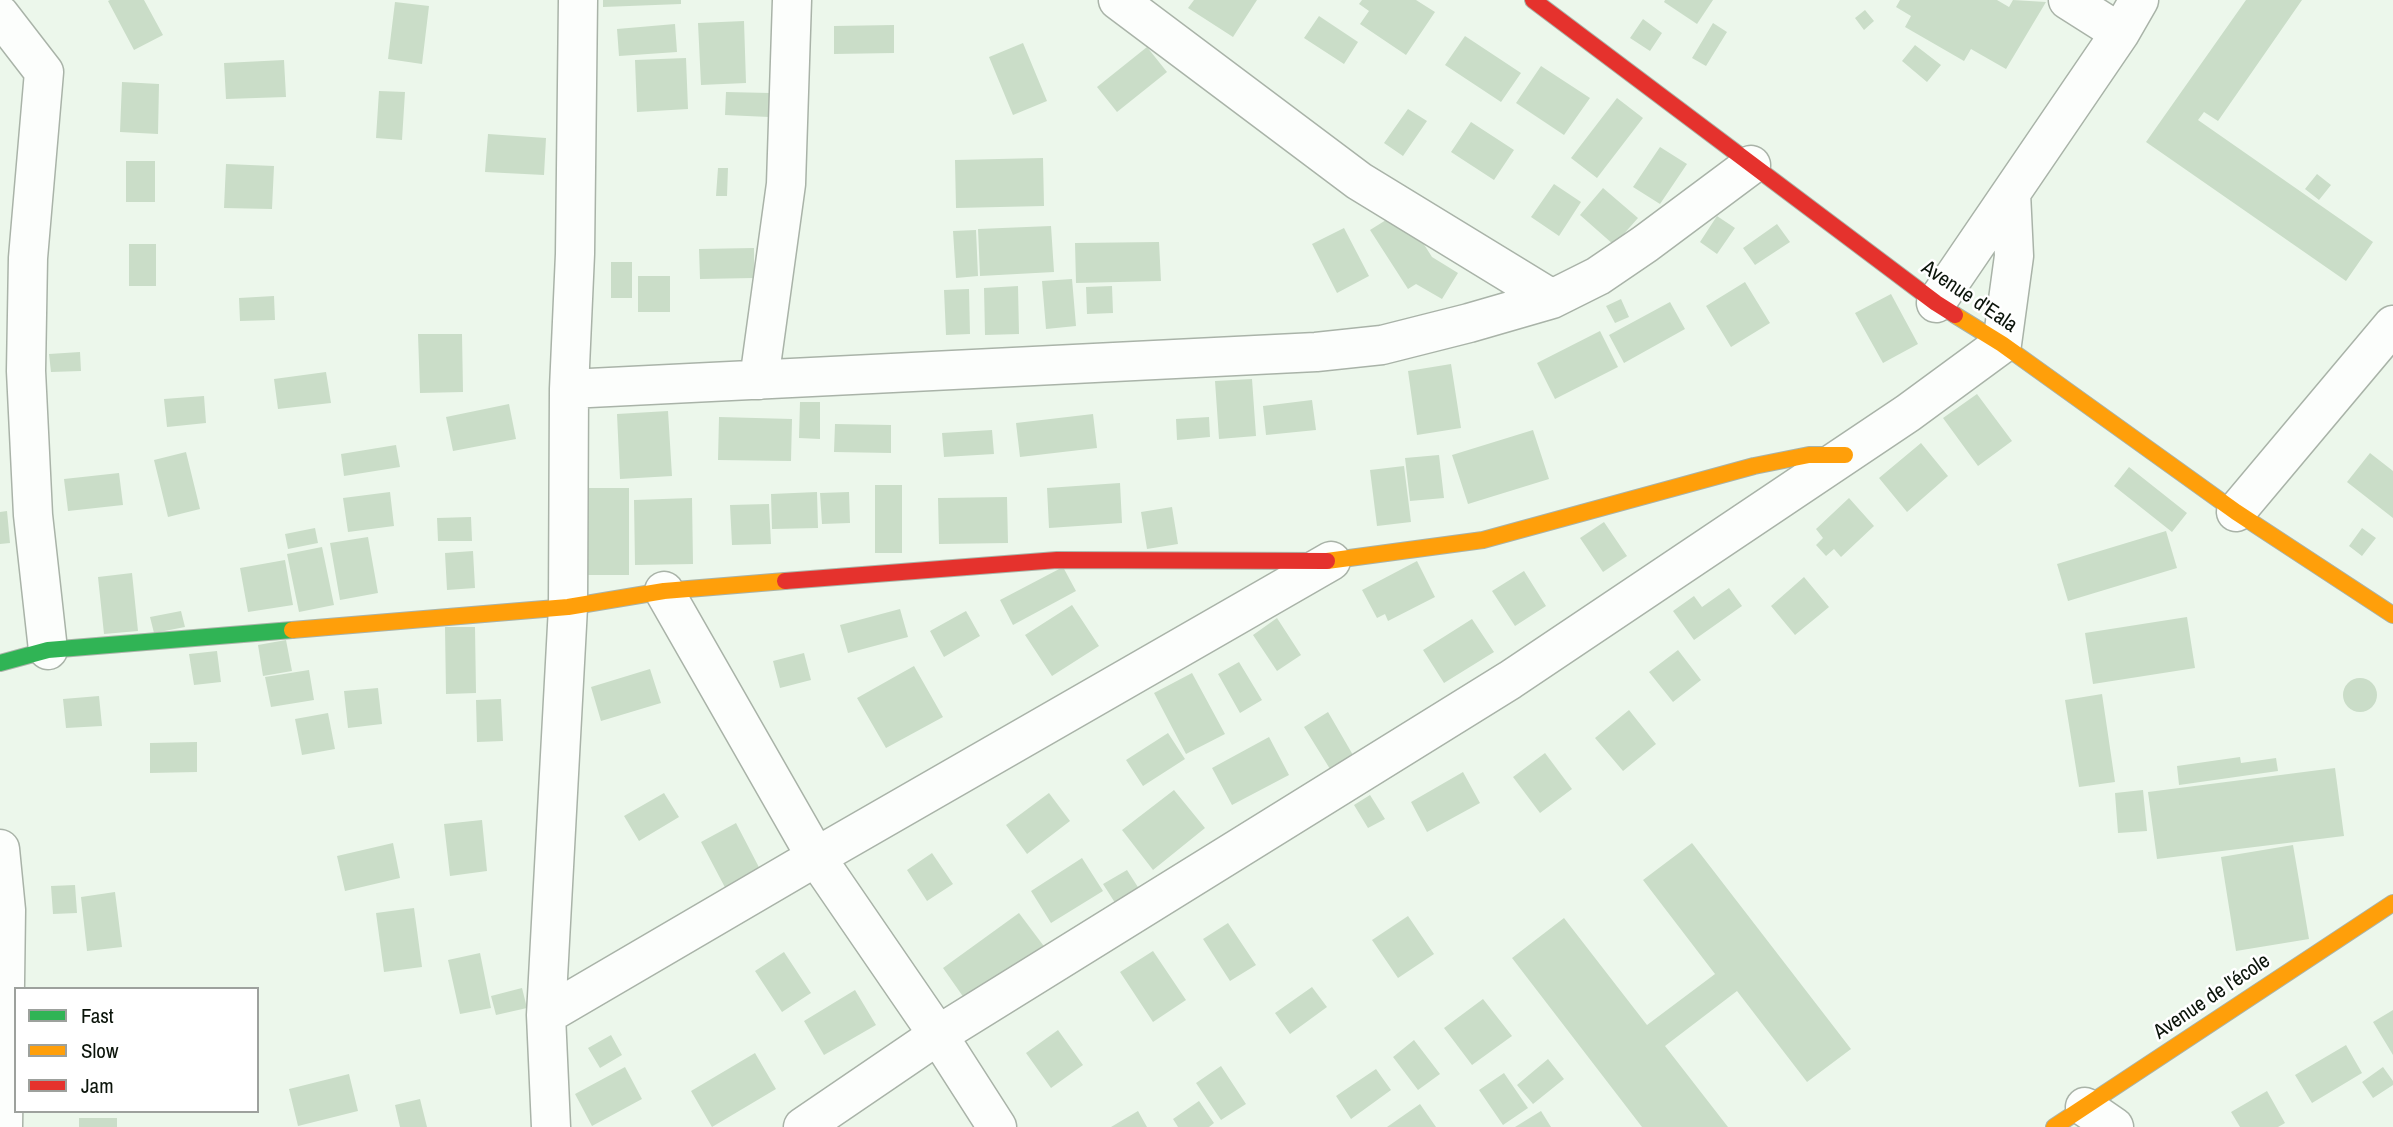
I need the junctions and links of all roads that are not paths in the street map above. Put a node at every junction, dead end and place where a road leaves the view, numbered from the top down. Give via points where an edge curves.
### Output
1 (578, 0) edge
2 (792, 0) edge
3 (1118, 0) edge
4 (1533, 0) edge
5 (2068, 0) edge
6 (2139, 0) edge
7 (0, 15) edge
8 (2120, 33) junction
9 (1751, 165) junction
10 (2011, 193) junction
11 (1552, 299) junction
12 (1936, 303) junction
13 (2393, 325) edge
14 (2003, 344) junction
15 (759, 380) junction
16 (569, 389) junction
17 (1845, 455) junction
18 (2236, 512) junction
19 (1331, 561) junction
20 (664, 592) junction
21 (568, 607) junction
22 (2393, 615) edge
23 (48, 650) junction
24 (0, 663) edge
25 (0, 849) edge
26 (816, 856) junction
27 (2393, 903) edge
28 (546, 1015) junction
29 (938, 1035) junction
30 (2085, 1120) edge
31 (3, 1127) edge
32 (551, 1127) edge
33 (803, 1127) edge
34 (997, 1127) edge

1 - 16 street
2 - 15 street via 786,184
3 - 11 street via 1359,181
4 - 9 street, Avenue d'Eala
5 - 8 street
6 - 8 street
7 - 23 street via 44,72 29,258 26,371 33,515
8 - 10 street
9 - 11 street via 1598,276
9 - 12 street, Avenue d'Eala
10 - 12 street
10 - 14 street via 2014,256
11 - 15 street via 1382,345 1316,352
12 - 14 street, Avenue d'Eala
13 - 18 street
14 - 17 street
14 - 18 street, Avenue d'Eala
15 - 16 street
16 - 21 street
17 - 19 street via 1809,455 1754,466 1483,540
17 - 29 street via 1510,680
18 - 22 street, Avenue d'Eala
19 - 20 street via 1057,560
19 - 26 street
20 - 21 street
20 - 26 street
21 - 23 street
21 - 28 street
23 - 24 street
25 - 31 street via 6,910
26 - 28 street
26 - 29 street
27 - 30 street, Avenue de l'école
28 - 32 street
29 - 33 street
29 - 34 street

